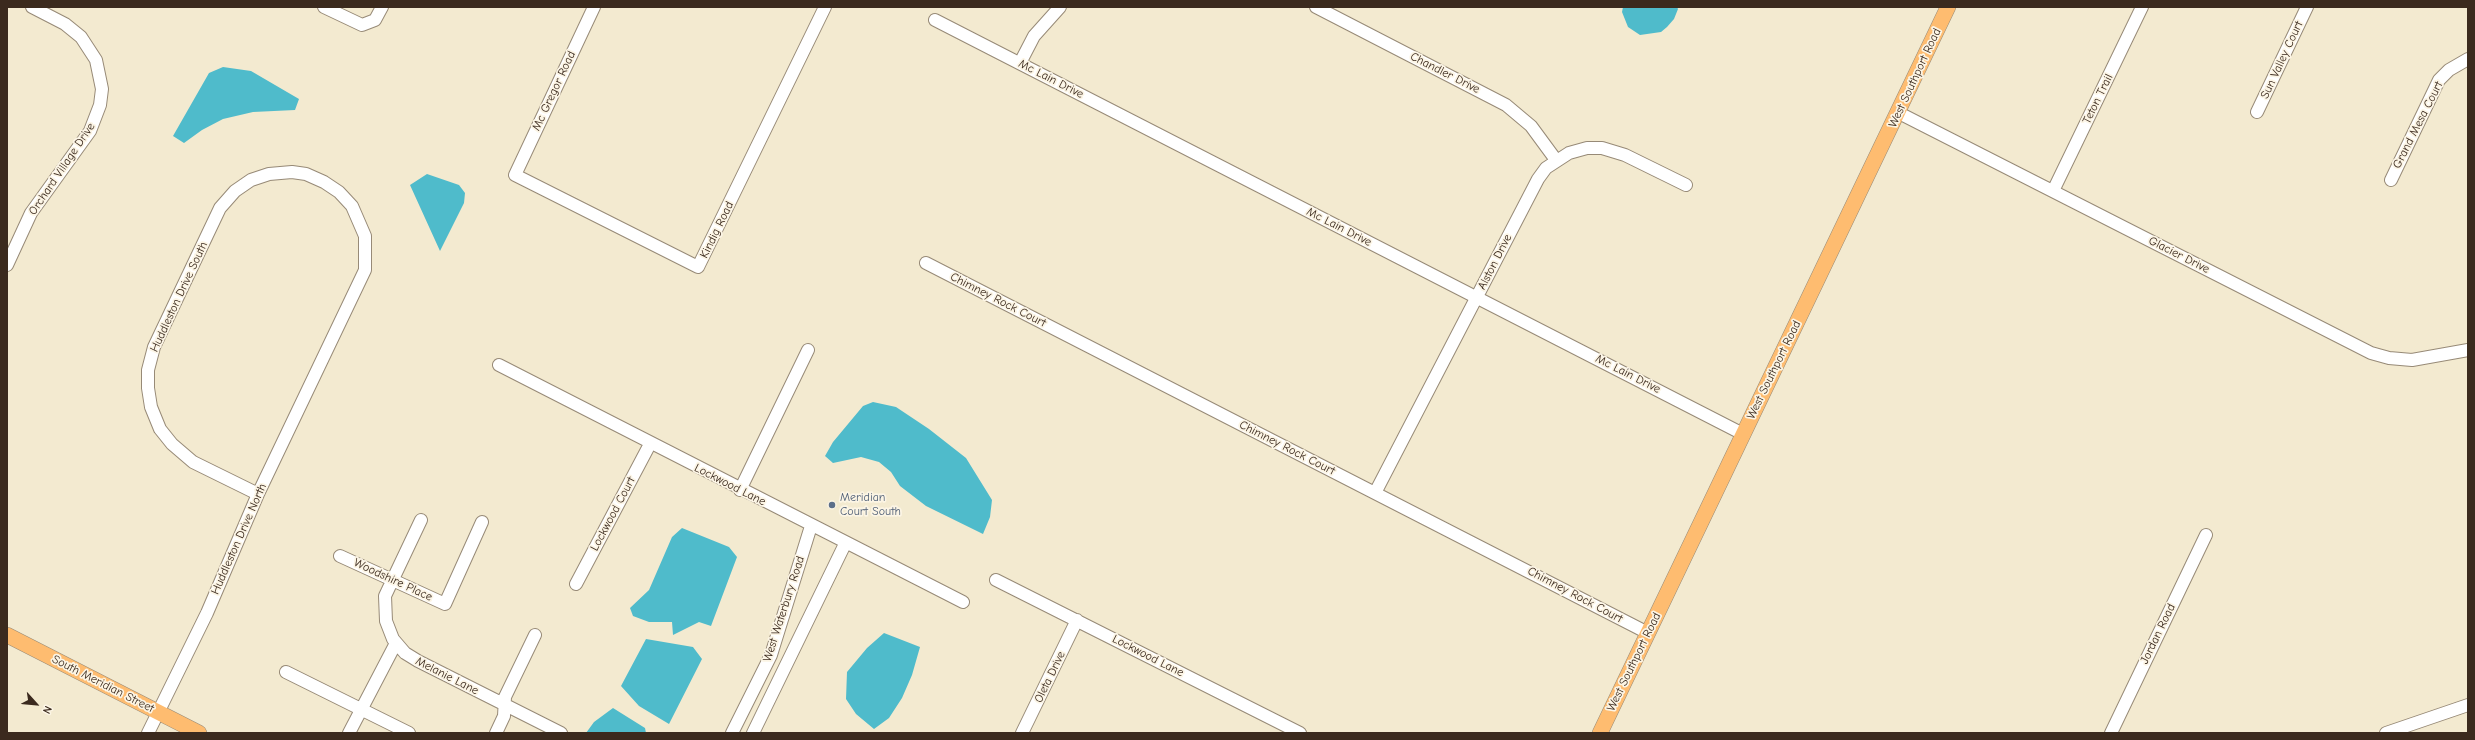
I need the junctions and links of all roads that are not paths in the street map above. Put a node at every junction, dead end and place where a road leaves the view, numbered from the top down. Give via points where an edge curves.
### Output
1 (32, 7) edge
2 (324, 7) edge
3 (382, 7) edge
4 (594, 7) edge
5 (825, 7) edge
6 (1060, 7) edge
7 (1316, 7) edge
8 (1948, 7) edge
9 (2142, 7) edge
10 (2307, 7) edge
11 (935, 20) dead end
12 (2468, 59) edge
13 (1020, 63) junction
14 (2257, 112) dead end
15 (1899, 113) junction
16 (1556, 160) junction
17 (515, 175) joint
18 (2391, 180) dead end
19 (1686, 185) dead end
20 (240, 187) joint
21 (2053, 191) junction
22 (926, 263) dead end
23 (7, 265) edge
24 (1477, 297) junction
25 (808, 350) dead end
26 (2468, 350) edge
27 (499, 365) dead end
28 (1743, 434) junction
29 (650, 444) junction
30 (740, 490) junction
31 (1375, 492) junction
32 (258, 494) junction
33 (421, 520) dead end
34 (482, 522) dead end
35 (812, 526) junction
36 (2206, 535) dead end
37 (845, 544) junction
38 (340, 556) dead end
39 (392, 580) junction
40 (996, 580) dead end
41 (576, 584) dead end
42 (963, 602) dead end
43 (1077, 620) junction
44 (1648, 633) junction
45 (7, 635) edge
46 (535, 635) dead end
47 (396, 643) junction
48 (286, 672) dead end
49 (505, 705) junction
50 (2468, 705) edge
51 (361, 710) junction
52 (159, 712) junction
53 (148, 733) edge
54 (199, 733) edge
55 (349, 733) edge
56 (409, 733) edge
57 (496, 733) edge
58 (561, 733) edge
59 (732, 733) edge
60 (753, 733) edge
61 (1022, 733) edge
62 (1300, 733) edge
63 (1600, 733) edge
64 (2110, 733) edge
65 (2386, 733) edge

1 - 23 street, Orchard Village Drive via 65,24 81,37 96,60 102,89 100,105 90,131 31,213
2 - 3 street via 362,25 375,20
4 - 17 street, Mc Gregor Road
5 - 17 street, Kindig Road via 698,268
6 - 13 street via 1034,36
7 - 16 street, Chandler Drive via 1506,105 1528,123
8 - 15 main road, West Southport Road
9 - 21 street, Teton Trail
10 - 14 street, Sun Valley Court
11 - 13 street, Mc Lain Drive
12 - 18 street, Grand Mesa Court via 2449,70 2439,80
13 - 24 street, Mc Lain Drive
15 - 21 street, Glacier Drive
15 - 28 main road, West Southport Road
16 - 19 street, Alston Drive via 1578,150 1607,149 1625,155
16 - 24 street, Alston Drive via 1538,179
20 - 32 street, Huddleston Drive South via 220,208 151,356 147,379 154,416 165,437 193,462
20 - 32 street, Huddleston Drive North via 269,174 288,172 306,174 324,182 339,192 352,206 362,227 366,245 365,270
21 - 26 street, Glacier Drive via 2375,354 2412,360
22 - 31 street, Chimney Rock Court
24 - 28 street, Mc Lain Drive
24 - 31 street, Alston Drive
25 - 30 street
27 - 29 street, Lockwood Lane
28 - 44 main road, West Southport Road
29 - 30 street, Lockwood Lane
29 - 41 street, Lockwood Court
30 - 35 street, Lockwood Lane
31 - 44 street, Chimney Rock Court
32 - 52 street, Huddleston Drive North via 207,613
33 - 39 street, Melanie Lane
34 - 39 street, Woodshire Place via 445,604
35 - 37 street, Lockwood Lane
35 - 59 street, West Waterbury Road via 771,655
36 - 64 street, Jordan Road
37 - 42 street, Lockwood Lane
37 - 60 street, West Waterbury Road
38 - 39 street, Woodshire Place
39 - 47 street, Melanie Lane via 385,596 384,611 387,626
40 - 43 street, Lockwood Lane
43 - 61 street, Oleta Drive
43 - 62 street, Lockwood Lane
44 - 63 main road, West Southport Road
45 - 52 main road, South Meridian Street
46 - 49 street via 506,697
47 - 49 street, Melanie Lane via 405,653 418,661
47 - 51 street
48 - 51 street
49 - 57 street via 504,716
49 - 58 street, Melanie Lane
50 - 65 street
51 - 55 street
51 - 56 street
52 - 53 street, Huddleston Drive North
52 - 54 main road, South Meridian Street

